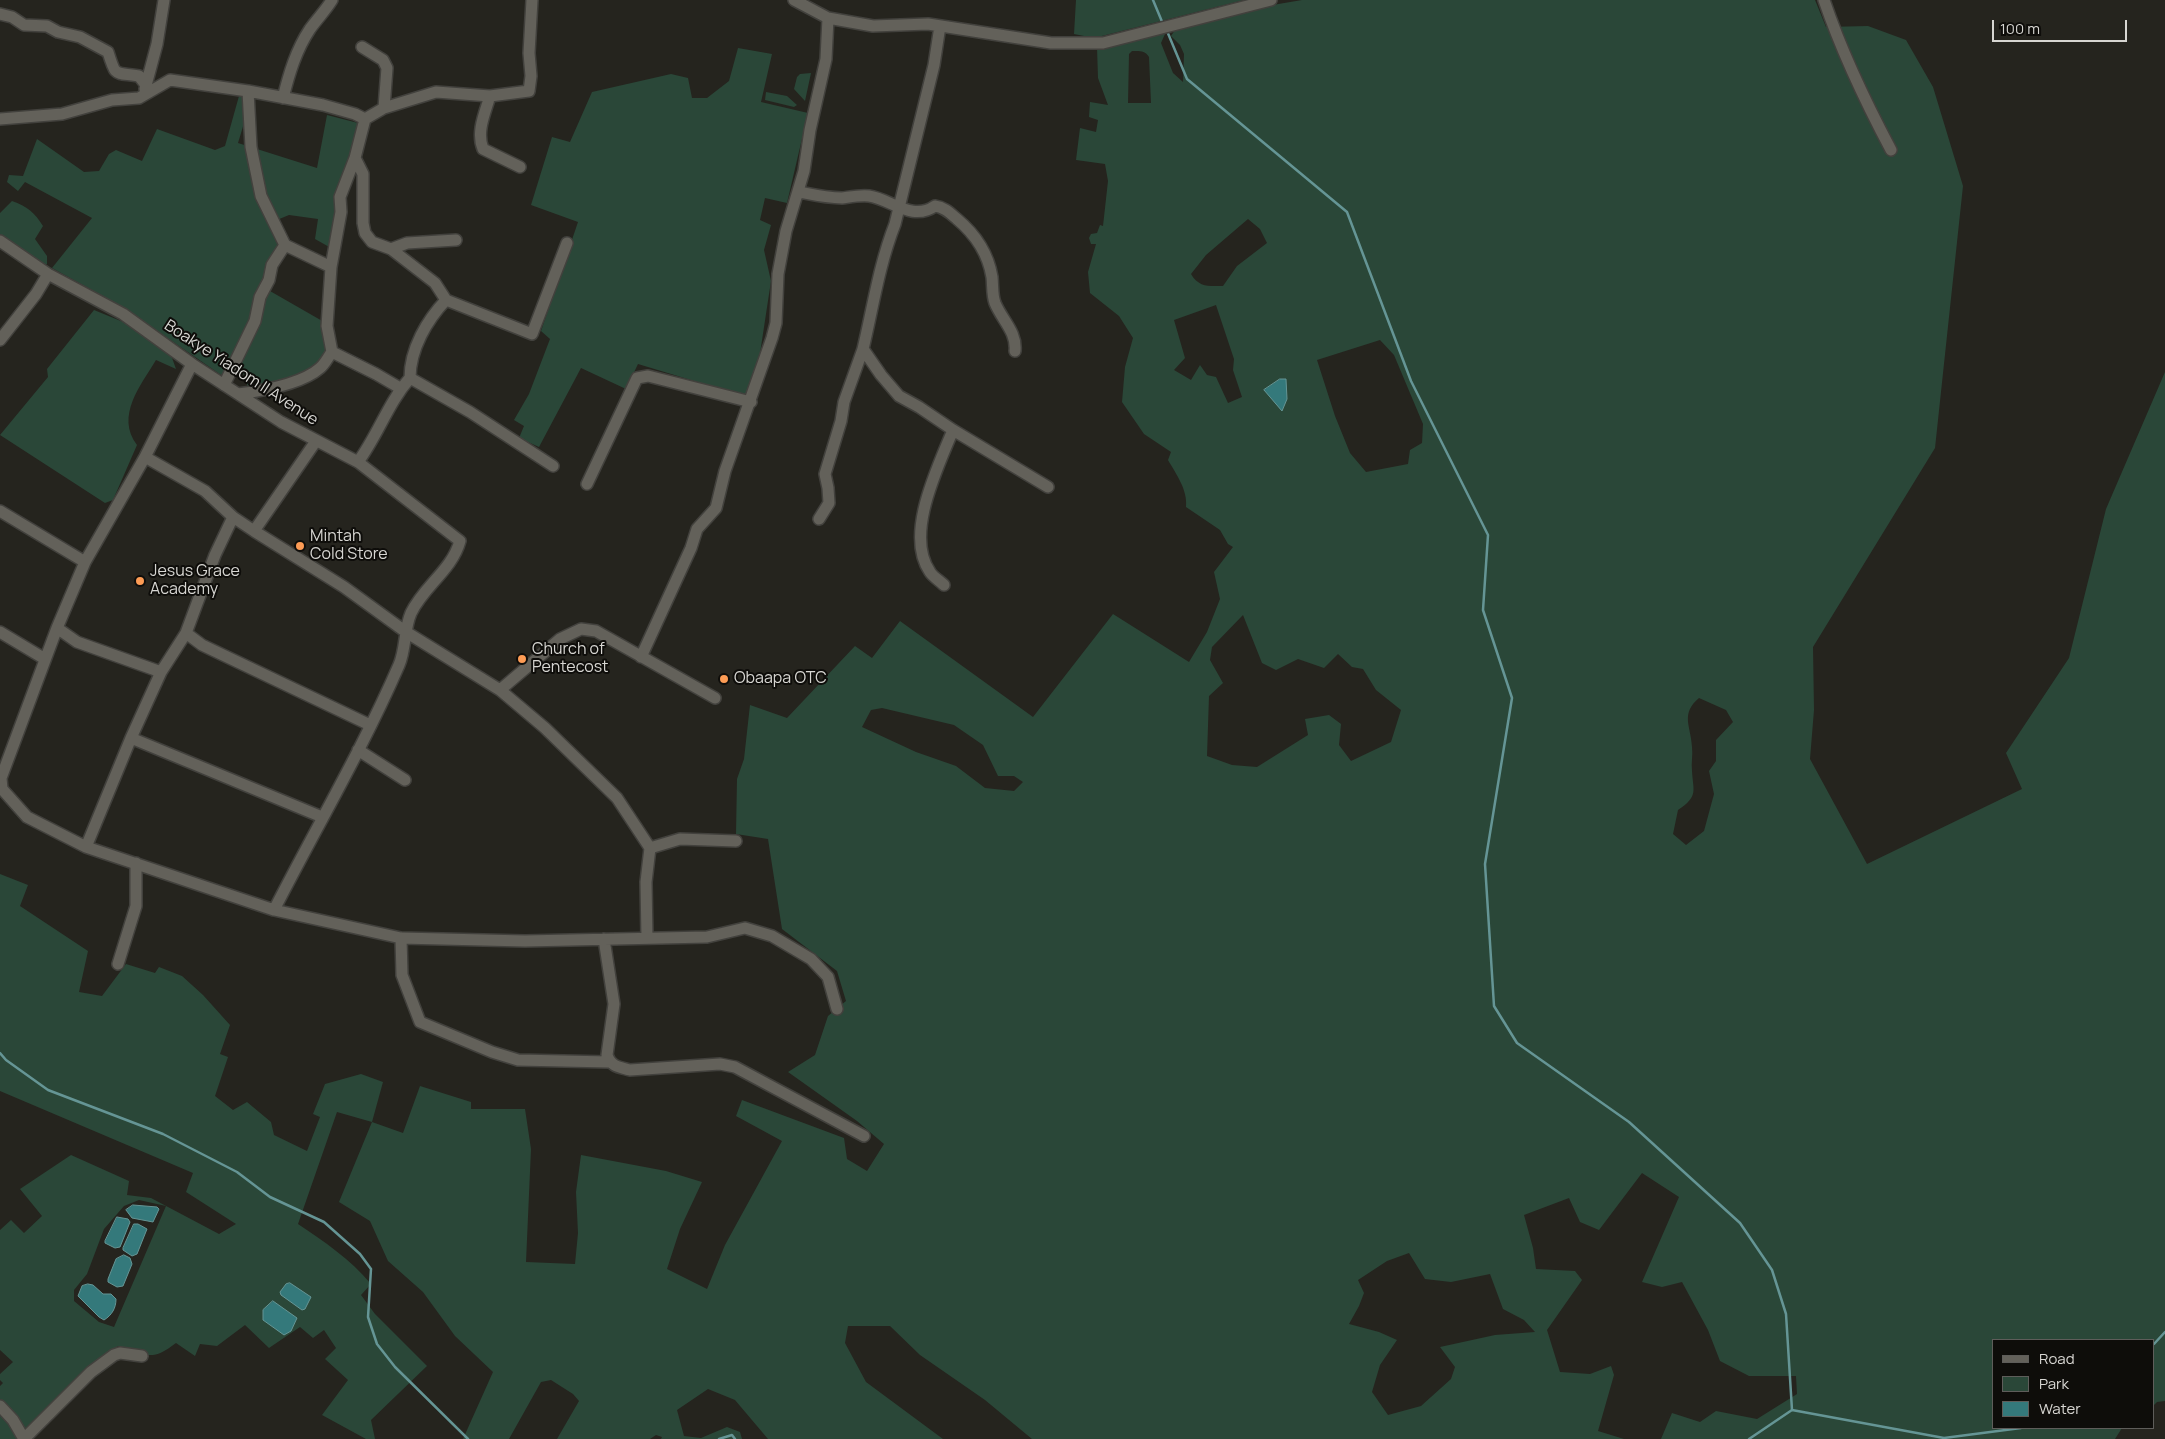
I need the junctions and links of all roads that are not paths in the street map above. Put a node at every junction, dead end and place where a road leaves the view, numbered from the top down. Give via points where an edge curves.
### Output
1 (164, 0) edge
2 (332, 0) edge
3 (532, 0) edge
4 (794, 0) edge
5 (1271, 0) edge
6 (1824, 0) edge
7 (0, 14) edge
8 (828, 18) junction
9 (940, 26) junction
10 (362, 46) dead end
11 (144, 90) junction
12 (248, 91) junction
13 (490, 96) junction
14 (283, 98) junction
15 (384, 108) junction
16 (0, 120) edge
17 (365, 120) junction
18 (1891, 150) dead end
19 (355, 158) junction
20 (520, 167) dead end
21 (799, 192) junction
22 (899, 208) junction
23 (456, 240) dead end
24 (0, 241) edge
25 (567, 243) dead end
26 (284, 245) junction
27 (391, 249) junction
28 (332, 267) junction
29 (48, 274) junction
30 (446, 300) junction
31 (0, 340) edge
32 (863, 349) junction
33 (332, 352) junction
34 (1015, 352) dead end
35 (192, 364) junction
36 (410, 378) junction
37 (224, 385) junction
38 (400, 388) junction
39 (238, 394) junction
40 (751, 402) junction
41 (953, 430) junction
42 (316, 441) junction
43 (145, 457) junction
44 (358, 462) junction
45 (553, 466) dead end
46 (586, 484) dead end
47 (1048, 486) dead end
48 (0, 511) edge
49 (233, 517) junction
50 (819, 519) dead end
51 (254, 531) junction
52 (85, 562) junction
53 (944, 585) dead end
54 (57, 628) junction
55 (0, 632) edge
56 (406, 632) junction
57 (186, 633) junction
58 (641, 657) junction
59 (45, 659) junction
60 (161, 672) junction
61 (500, 690) junction
62 (715, 698) dead end
63 (370, 725) junction
64 (131, 738) junction
65 (358, 750) junction
66 (405, 780) dead end
67 (322, 817) junction
68 (736, 841) dead end
69 (86, 848) junction
70 (650, 848) junction
71 (136, 863) junction
72 (274, 910) junction
73 (401, 938) junction
74 (647, 938) junction
75 (604, 939) junction
76 (118, 964) dead end
77 (837, 1010) dead end
78 (609, 1062) junction
79 (864, 1136) dead end
80 (142, 1356) dead end
81 (0, 1406) edge
82 (24, 1439) edge

1 - 11 street via 157,44
2 - 14 street via 300,46
3 - 13 street via 529,91
4 - 8 street
5 - 9 street via 1103,43 1051,43
6 - 18 street via 1863,99
7 - 11 street via 24,25 47,26 89,41 108,52 113,70 119,74 139,76
8 - 9 street via 873,26
8 - 21 street via 826,59
9 - 22 street via 934,66
10 - 15 street via 383,60 387,68
11 - 12 street via 170,80
11 - 16 street via 62,114
12 - 14 street
12 - 26 street via 251,146 261,196
13 - 15 street via 436,92
13 - 20 street via 479,141 483,150
14 - 17 street via 331,107
15 - 17 street
17 - 19 street
19 - 27 street via 363,174 365,233 372,242
19 - 28 street via 340,197 341,212
21 - 22 street via 822,197 868,196
21 - 40 street via 786,231 778,274 774,330
22 - 32 street via 877,283
22 - 34 street via 914,212 940,206 975,235 992,276 994,301 1014,335
23 - 27 street via 407,243
24 - 29 street, Boakye Yiadom II Avenue
25 - 30 street via 532,334
26 - 28 street
26 - 37 street via 272,265 255,321
27 - 30 street via 435,283
28 - 33 street via 327,326
29 - 31 street
29 - 35 street, Boakye Yiadom II Avenue via 123,314
30 - 36 street via 434,313 417,345 410,362
32 - 41 street via 899,396
32 - 50 street via 844,402 825,474 829,503
33 - 38 street
33 - 39 street via 320,368 300,379 258,392
35 - 37 street, Boakye Yiadom II Avenue
35 - 43 street
36 - 38 street
36 - 45 street
37 - 39 street, Boakye Yiadom II Avenue
38 - 44 street via 370,446
39 - 42 street, Boakye Yiadom II Avenue
40 - 46 street via 648,376 637,378
40 - 58 street via 725,471 716,508 696,530 691,548
41 - 47 street
41 - 53 street via 929,492 921,526 922,553 930,572
42 - 44 street, Boakye Yiadom II Avenue
42 - 51 street
43 - 49 street via 205,492
43 - 52 street
44 - 56 street, Boakye Yiadom II Avenue via 460,541 448,567 418,600
48 - 52 street
49 - 51 street
49 - 57 street
51 - 56 street via 344,587
52 - 54 street
54 - 59 street
54 - 60 street via 77,642
55 - 59 street
56 - 61 street
56 - 63 street via 400,662
57 - 60 street
57 - 63 street via 202,646
58 - 61 street via 596,632 581,629 560,639
58 - 62 street
59 - 69 street via 1,778 2,789 27,817
60 - 64 street
61 - 70 street via 545,728 617,798
63 - 65 street
64 - 67 street
64 - 69 street
65 - 66 street
65 - 67 street
67 - 72 street
68 - 70 street via 680,839
69 - 71 street
70 - 74 street via 646,882
71 - 72 street
71 - 76 street via 136,906
72 - 73 street
73 - 75 street
73 - 78 street via 402,975 420,1022 518,1060
74 - 75 street
74 - 77 street via 707,937 745,928 772,936 811,958 828,977
75 - 78 street via 614,1004 607,1055
78 - 79 street via 630,1070 720,1064 735,1067
80 - 82 street via 114,1355 91,1372
81 - 82 street

